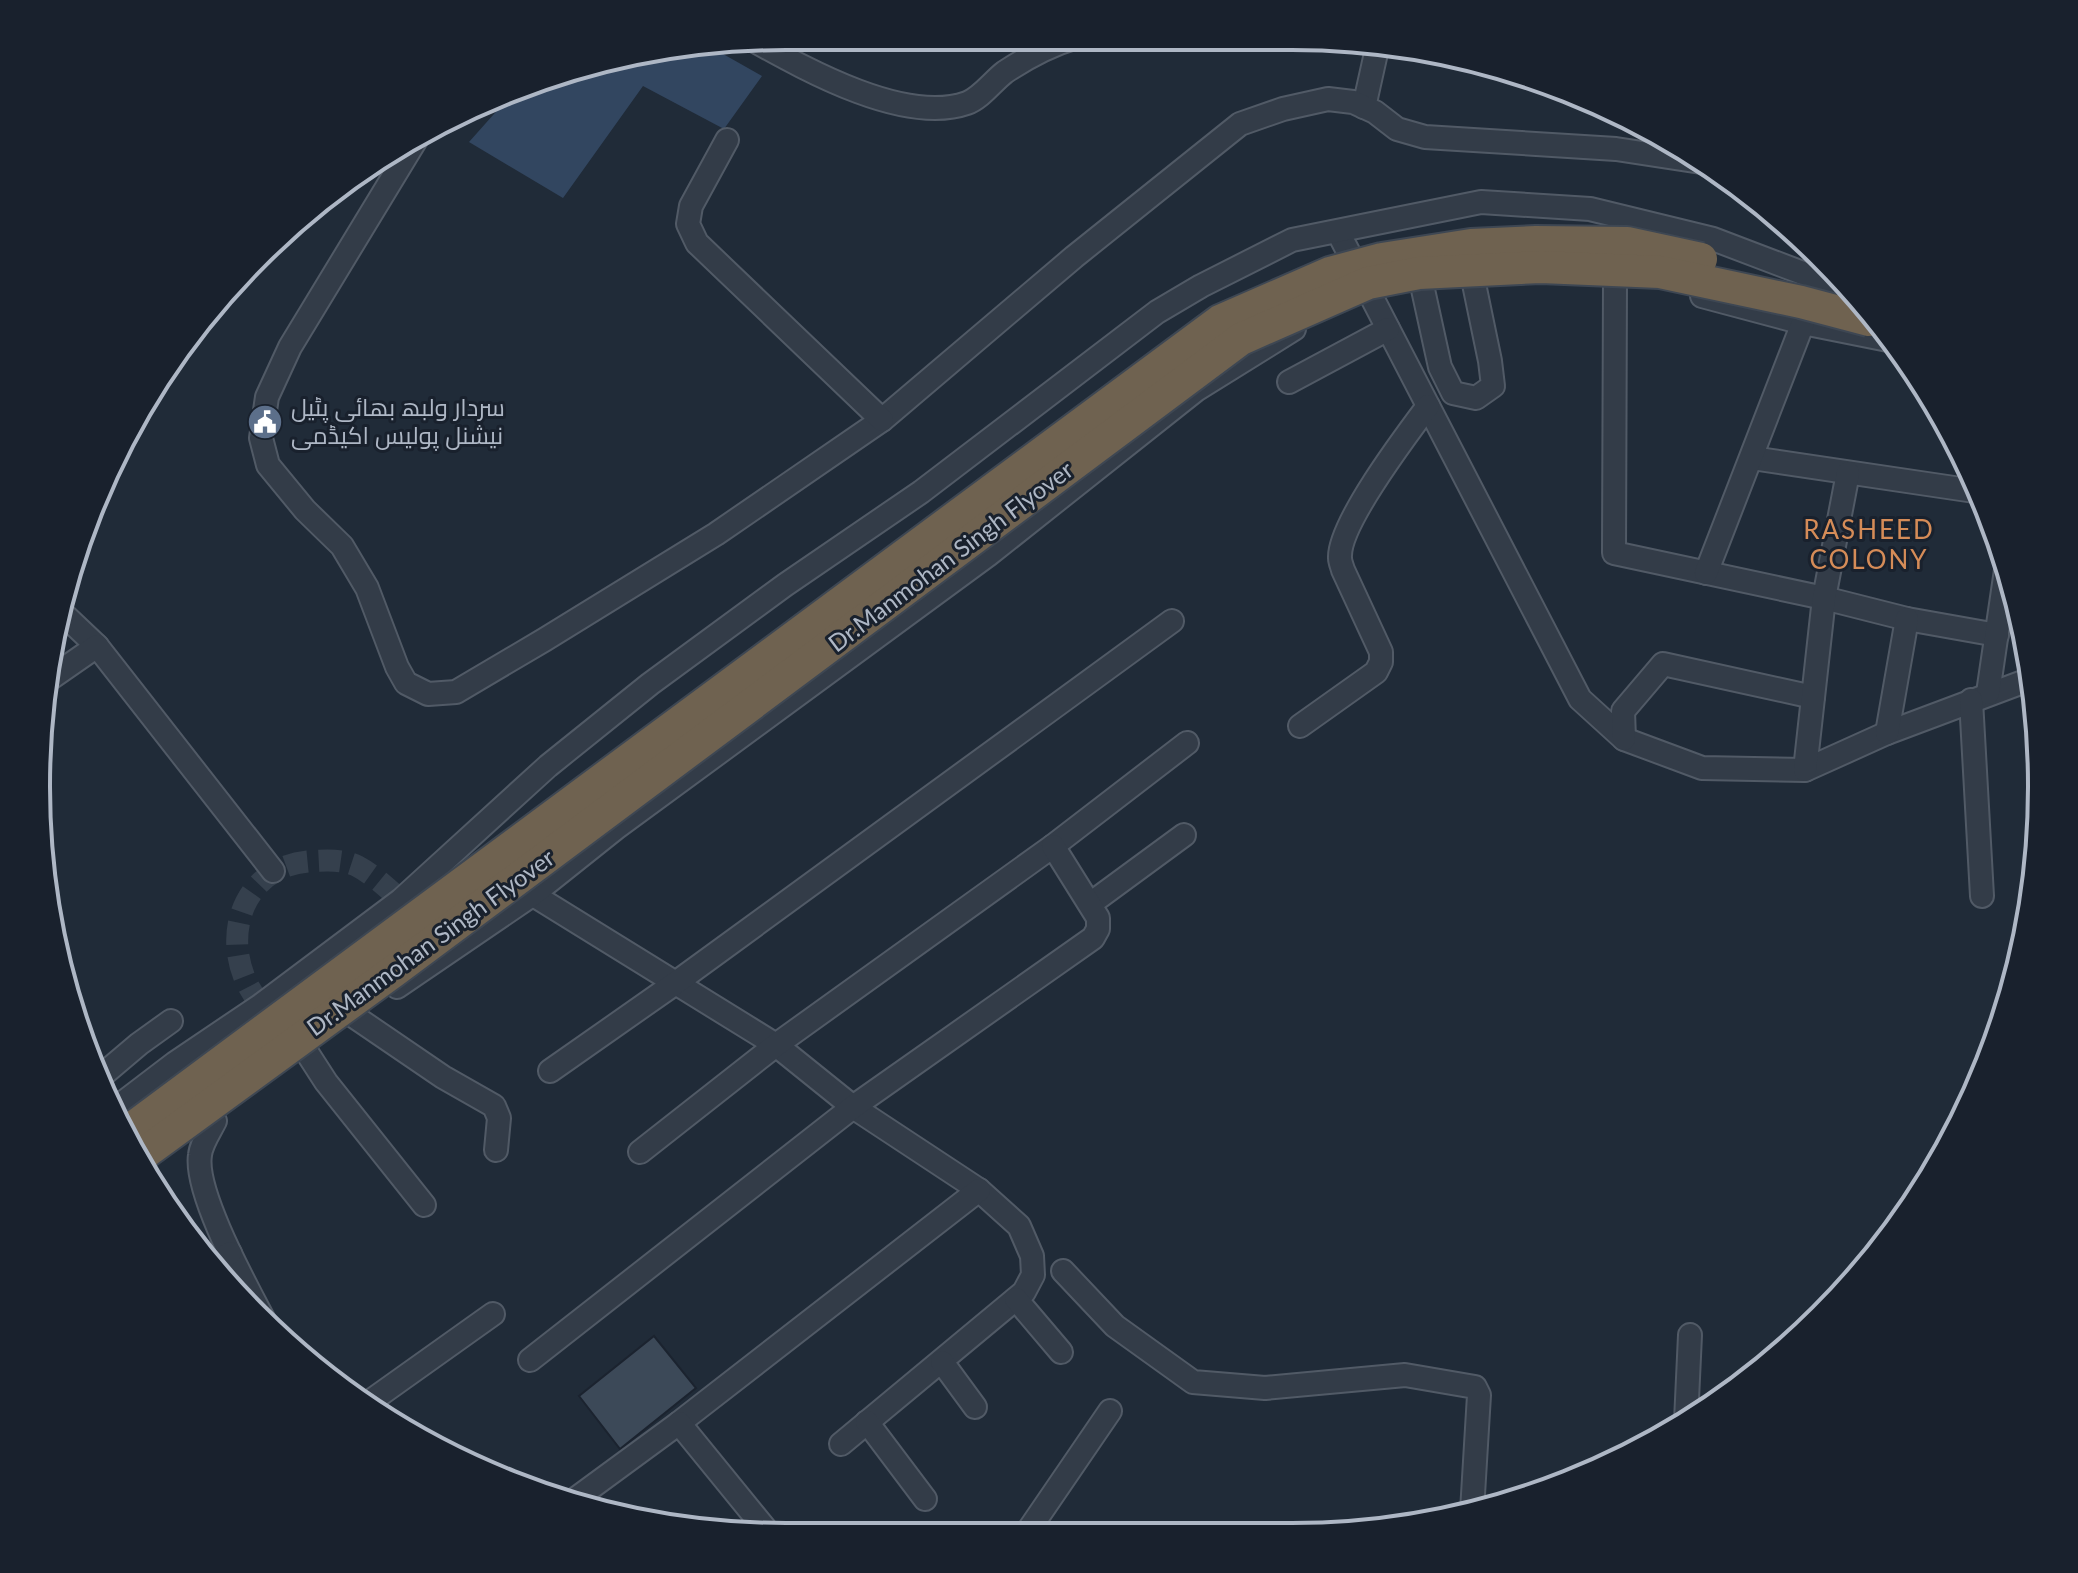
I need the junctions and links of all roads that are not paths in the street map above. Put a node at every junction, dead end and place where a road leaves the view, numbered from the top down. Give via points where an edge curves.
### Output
1 (1046, 50) edge
2 (772, 51) edge
3 (1376, 55) edge
4 (1364, 107) junction
5 (727, 140) dead end
6 (406, 156) edge
7 (1675, 158) edge
8 (1338, 232) junction
9 (1473, 279) junction
10 (1615, 281) junction
11 (1827, 282) edge
12 (1422, 285) junction
13 (1370, 296) junction
14 (1840, 296) edge
15 (1859, 317) edge
16 (1803, 323) junction
17 (1388, 329) junction
18 (1876, 338) edge
19 (1289, 382) dead end
20 (1428, 406) junction
21 (882, 420) junction
22 (1752, 458) junction
23 (1848, 473) junction
24 (1965, 490) edge
25 (1706, 573) junction
26 (2003, 595) edge
27 (1824, 598) junction
28 (1907, 619) junction
29 (69, 620) edge
30 (1172, 621) dead end
31 (1997, 635) junction
32 (97, 646) junction
33 (59, 672) edge
34 (2021, 682) edge
35 (1980, 696) junction
36 (1813, 697) junction
37 (1300, 726) dead end
38 (1887, 733) junction
39 (1624, 739) junction
40 (1187, 743) dead end
41 (1805, 770) junction
42 (1184, 835) dead end
43 (461, 845) junction
44 (1053, 846) junction
45 (273, 871) dead end
46 (532, 895) junction
47 (1982, 896) dead end
48 (1090, 904) junction
49 (677, 982) junction
50 (352, 1015) junction
51 (171, 1021) dead end
52 (776, 1045) junction
53 (306, 1051) junction
54 (175, 1063) junction
55 (107, 1071) edge
56 (550, 1071) dead end
57 (122, 1103) edge
58 (853, 1107) junction
59 (215, 1121) junction
60 (134, 1127) edge
61 (496, 1150) dead end
62 (147, 1151) edge
63 (640, 1152) dead end
64 (154, 1164) edge
65 (979, 1190) junction
66 (424, 1205) dead end
67 (222, 1259) edge
68 (1063, 1271) dead end
69 (1016, 1299) junction
70 (493, 1314) dead end
71 (1690, 1335) dead end
72 (1061, 1352) dead end
73 (530, 1360) dead end
74 (942, 1362) junction
75 (375, 1398) edge
76 (975, 1407) dead end
77 (1687, 1408) edge
78 (1110, 1411) dead end
79 (867, 1422) junction
80 (679, 1423) junction
81 (841, 1444) dead end
82 (582, 1494) edge
83 (925, 1499) dead end
84 (1473, 1500) edge
85 (760, 1522) edge
86 (1033, 1523) edge

1 - 2 street via 1006,72 969,102 933,110 857,90
3 - 4 street
4 - 7 street via 1397,129 1425,137 1616,149
4 - 21 street via 1328,99 1240,124
5 - 21 street via 691,206 688,224 697,243
6 - 21 street via 290,347 267,397 261,438 268,465 342,546 367,588 406,683 428,694 456,692 716,534
8 - 11 street via 1481,202 1590,209 1713,239
8 - 13 street
8 - 43 street via 1292,240 1157,312 921,492 650,684
9 - 10 street via 1569,276
9 - 12 street
9 - 12 street via 1493,386 1476,398 1453,393 1440,367
10 - 16 street via 1680,290
10 - 25 street via 1614,553
12 - 13 street
13 - 17 street
13 - 46 street via 1290,331 1196,390 988,555
14 - 60 highway, Dr.Manmohan Singh Flyover, bridge via 1627,243 1536,242 1471,245 1382,259 1330,273 1220,321
15 - 62 highway, Dr.Manmohan Singh Flyover, bridge via 1660,272 1541,267 1419,273 1368,283 1241,339
16 - 18 street
16 - 22 street
17 - 19 street
17 - 20 street
20 - 37 street via 1375,479 1339,557 1381,662 1376,672
20 - 39 street via 1580,699
22 - 23 street
22 - 25 street
23 - 24 street
23 - 27 street
25 - 27 street
26 - 31 street
27 - 28 street
27 - 36 street
28 - 31 street
28 - 38 street
29 - 32 street
30 - 49 street
31 - 35 street
32 - 33 street
32 - 45 street
34 - 35 street
35 - 38 street
35 - 47 street
36 - 39 street via 1663,664 1623,711
36 - 41 street
38 - 41 street
39 - 41 street via 1702,768
40 - 44 street
42 - 48 street
43 - 46 street
43 - 54 street via 401,900
44 - 48 street
44 - 52 street
46 - 49 street
46 - 50 street
48 - 58 street via 1098,918 1093,938
49 - 52 street
49 - 56 street
50 - 53 street
50 - 61 street via 494,1106 499,1118
51 - 55 street
52 - 58 street
52 - 63 street
53 - 59 street
53 - 66 street
54 - 57 street
54 - 59 street
58 - 65 street
58 - 73 street
59 - 64 street
59 - 67 street via 200,1153 201,1179
65 - 69 street via 1019,1226 1032,1256 1033,1275
65 - 80 street
68 - 84 street via 1115,1326 1193,1382 1265,1388 1405,1375 1475,1387 1479,1395
69 - 72 street
69 - 74 street
70 - 75 street
71 - 77 street
74 - 76 street
74 - 79 street
78 - 86 street
79 - 81 street
79 - 83 street
80 - 82 street
80 - 85 street

